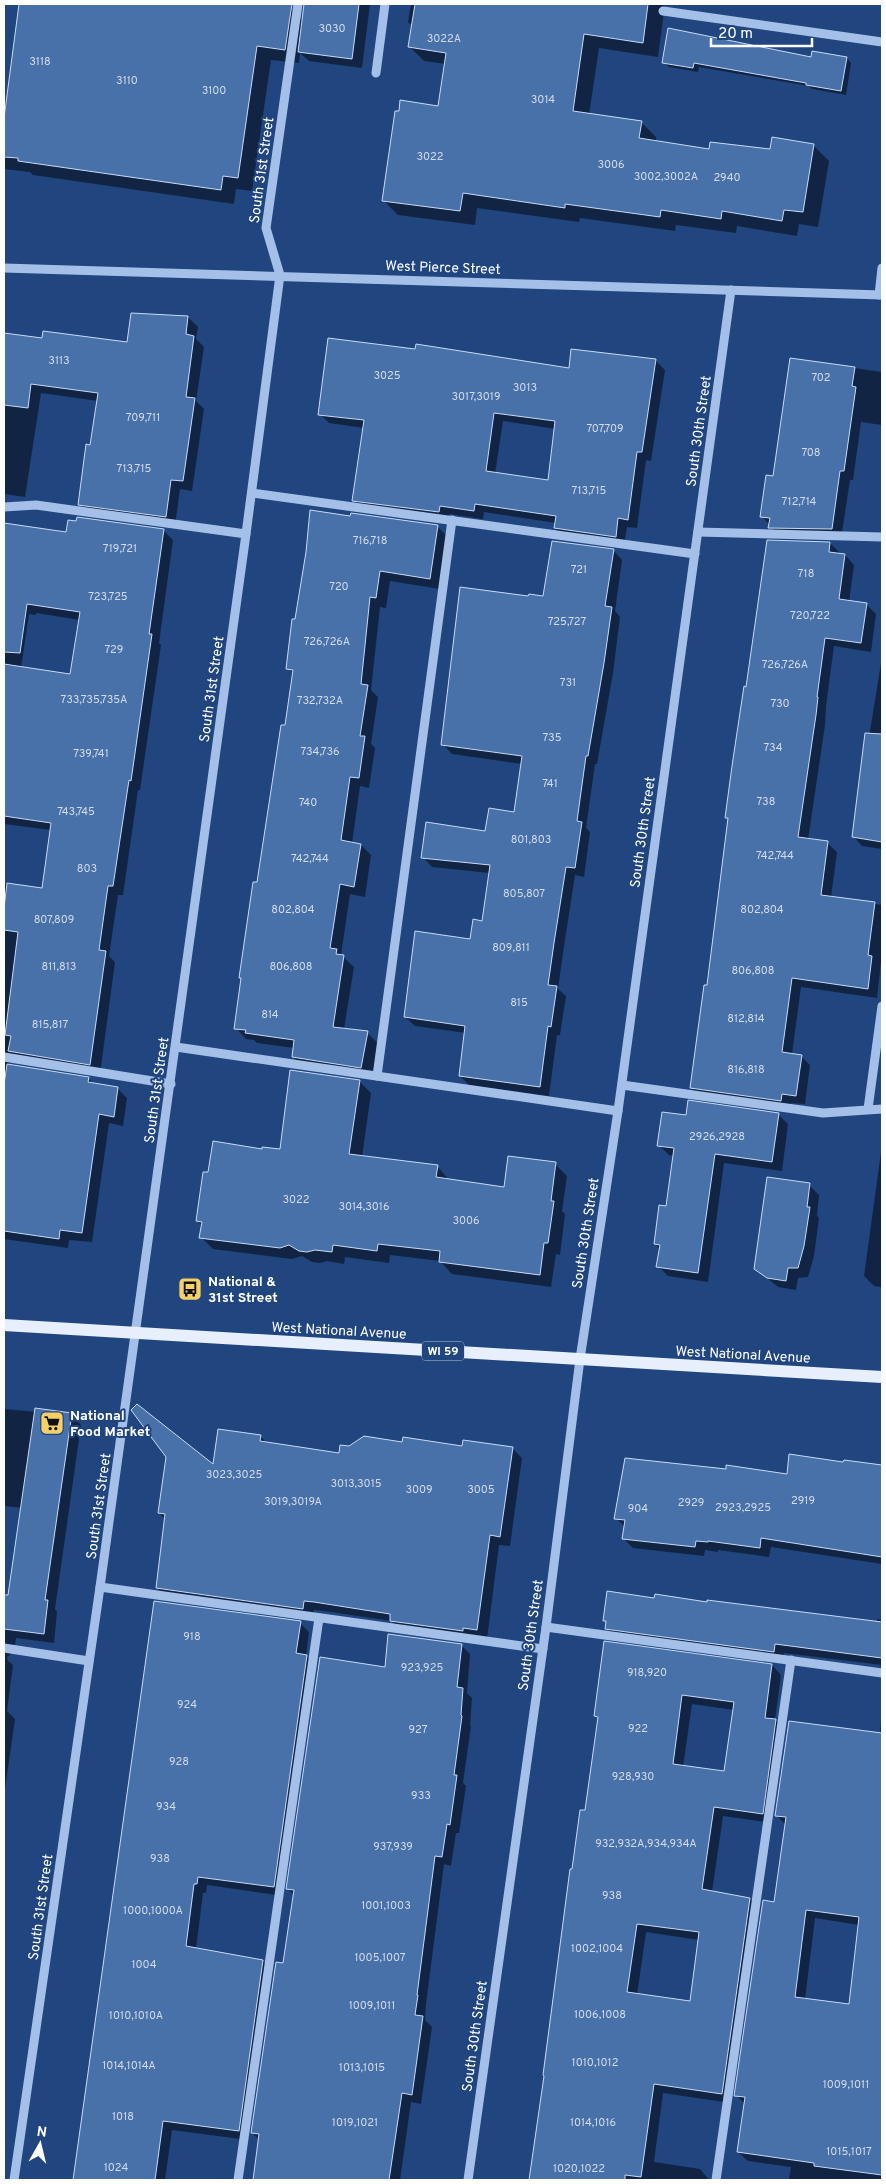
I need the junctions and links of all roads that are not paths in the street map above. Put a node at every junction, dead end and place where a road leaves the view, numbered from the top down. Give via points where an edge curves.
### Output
1 (298, 4) edge
2 (385, 4) edge
3 (663, 11) dead end
4 (882, 42) edge
5 (376, 73) dead end
6 (4, 268) edge
7 (882, 268) edge
8 (280, 275) junction
9 (731, 290) junction
10 (881, 295) edge
11 (252, 493) junction
12 (4, 506) edge
13 (452, 520) junction
14 (698, 532) junction
15 (246, 534) junction
16 (882, 537) edge
17 (694, 554) junction
18 (882, 1006) edge
19 (176, 1047) junction
20 (4, 1057) edge
21 (377, 1076) junction
22 (171, 1084) junction
23 (622, 1085) junction
24 (868, 1109) junction
25 (882, 1109) edge
26 (618, 1111) junction
27 (4, 1325) edge
28 (136, 1334) junction
29 (580, 1360) junction
30 (882, 1377) edge
31 (100, 1587) junction
32 (319, 1618) junction
33 (546, 1627) junction
34 (4, 1648) edge
35 (543, 1649) junction
36 (791, 1660) junction
37 (89, 1661) junction
38 (882, 1673) edge
39 (14, 2180) edge
40 (238, 2180) edge
41 (468, 2180) edge
42 (716, 2180) edge

1 - 8 street, South 31st Street via 266,228
2 - 5 street
3 - 4 street
6 - 8 street, West Pierce Street
7 - 10 street
8 - 9 street, West Pierce Street
8 - 11 street, South 31st Street
9 - 10 street, West Pierce Street
9 - 14 street, South 30th Street
11 - 13 street
11 - 15 street, South 31st Street
12 - 15 street via 36,505
13 - 17 street
13 - 21 street
14 - 16 street
14 - 17 street, South 30th Street
15 - 19 street, South 31st Street
17 - 23 street, South 30th Street
18 - 24 street
19 - 21 street
19 - 22 street, South 31st Street
20 - 22 street
21 - 26 street
22 - 28 street, South 31st Street
23 - 24 street via 823,1113
23 - 26 street, South 30th Street
24 - 25 street
26 - 29 street, South 30th Street
27 - 28 main road, West National Avenue / WI 59
28 - 29 main road, West National Avenue / WI 59
28 - 31 street, South 31st Street
29 - 30 main road, West National Avenue / WI 59
29 - 33 street, South 30th Street
31 - 32 street
31 - 37 street, South 31st Street
32 - 35 street
32 - 40 street
33 - 35 street, South 30th Street
33 - 36 street
34 - 37 street
35 - 41 street, South 30th Street
36 - 38 street
36 - 42 street
37 - 39 street, South 31st Street

